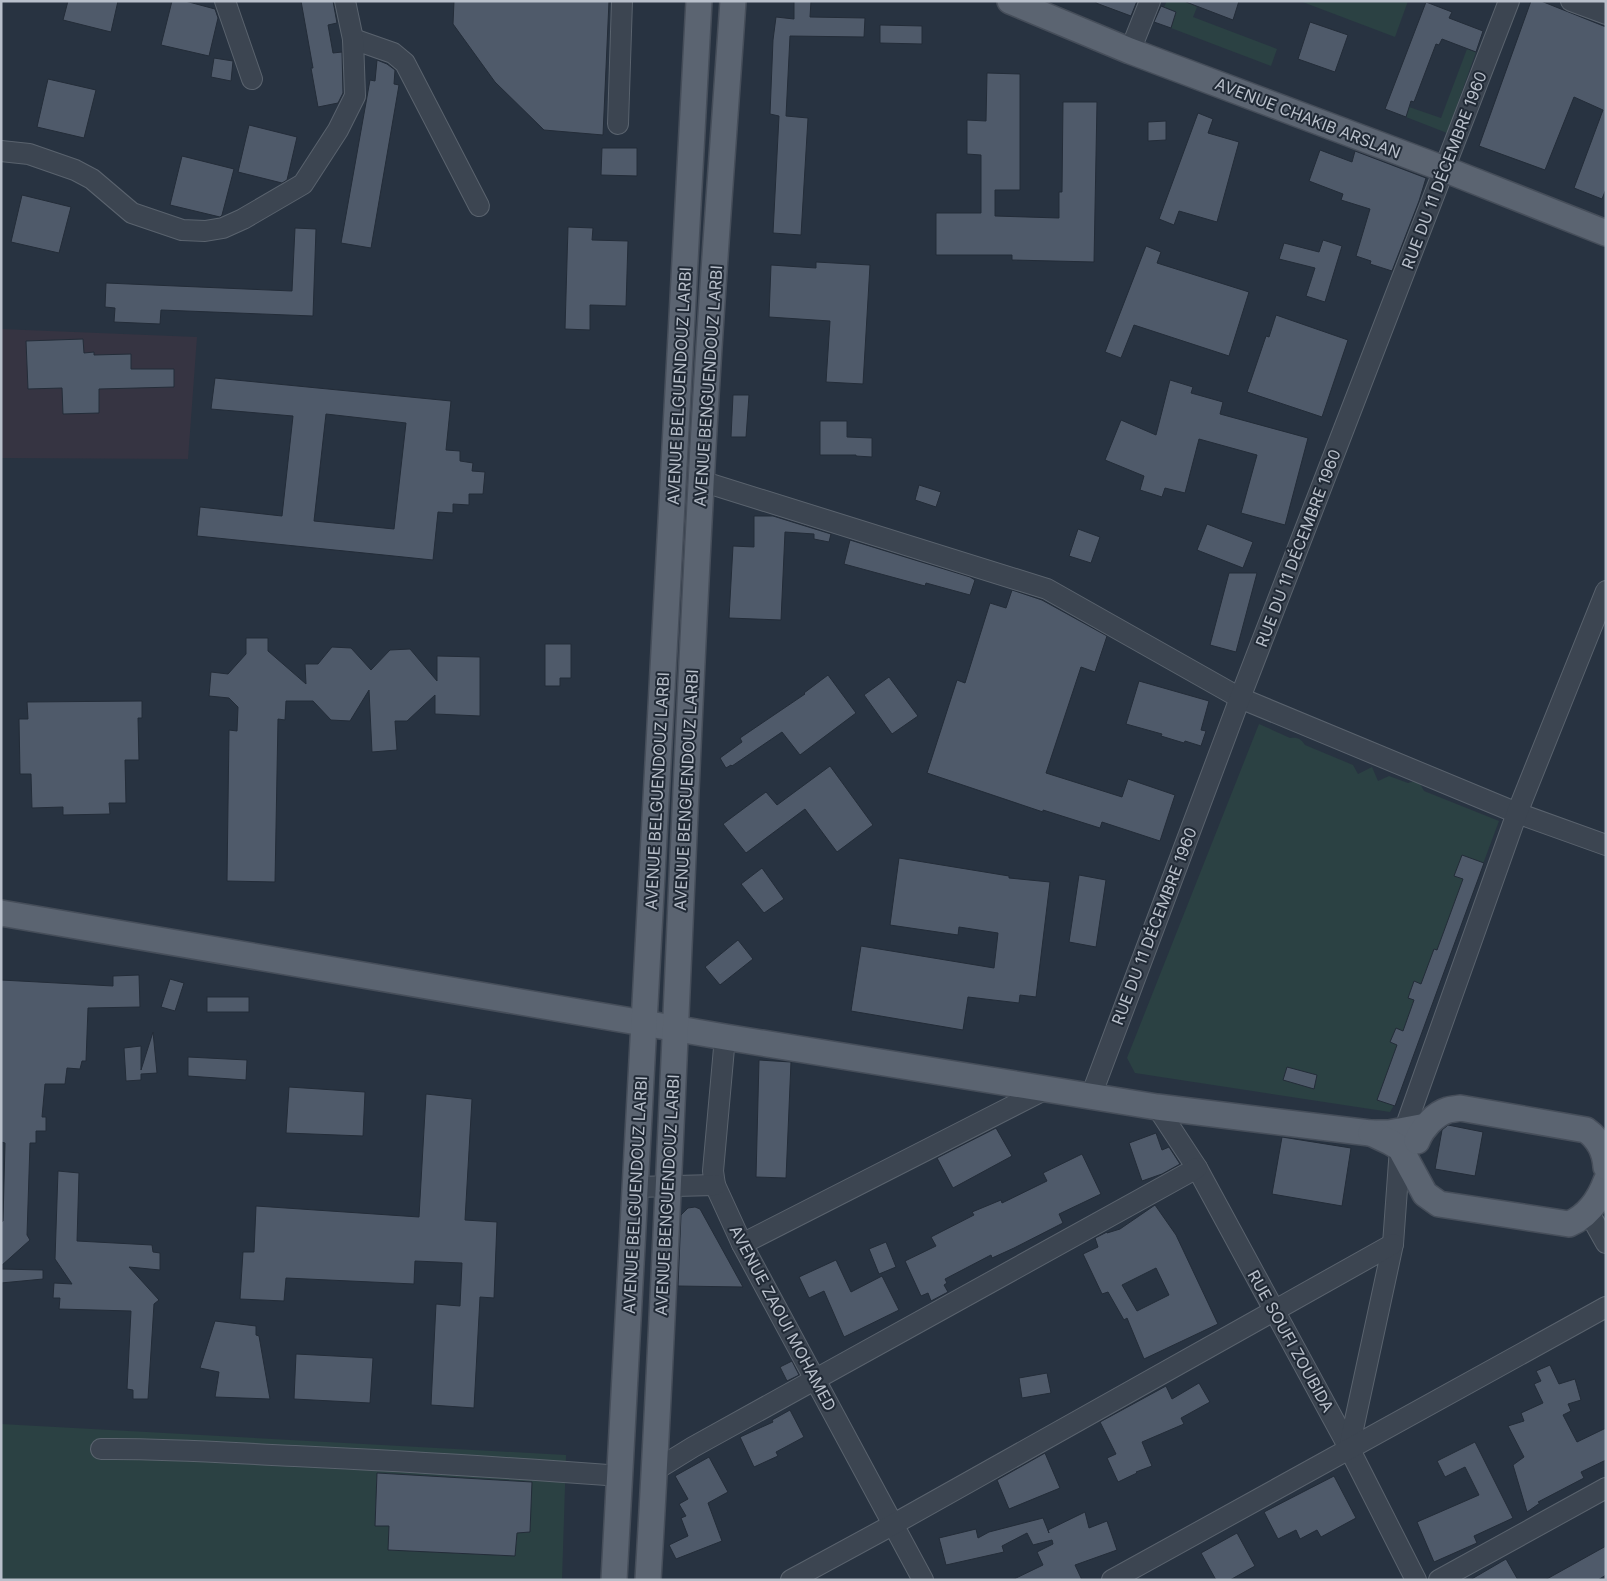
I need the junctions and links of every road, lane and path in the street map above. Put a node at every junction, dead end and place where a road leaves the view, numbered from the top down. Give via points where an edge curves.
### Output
1 (225, 1) edge
2 (345, 1) edge
3 (622, 1) edge
4 (699, 1) edge
5 (733, 1) edge
6 (1010, 1) edge
7 (1150, 1) edge
8 (1509, 1) edge
9 (1571, 1) edge
10 (1606, 14) edge
11 (352, 39) junction
12 (1130, 51) junction
13 (252, 79) dead end
14 (618, 124) dead end
15 (1, 151) edge
16 (1444, 169) junction
17 (479, 206) dead end
18 (1606, 234) edge
19 (701, 481) junction
20 (1606, 591) edge
21 (1240, 698) junction
22 (1518, 812) junction
23 (1606, 845) edge
24 (1, 914) edge
25 (645, 1024) junction
26 (674, 1029) junction
27 (725, 1038) junction
28 (1048, 1088) junction
29 (1091, 1096) junction
30 (1157, 1107) junction
31 (1410, 1135) junction
32 (1605, 1154) edge
33 (1197, 1168) junction
34 (1415, 1177) junction
35 (715, 1185) junction
36 (636, 1187) junction
37 (668, 1188) junction
38 (1599, 1197) edge
39 (1396, 1199) junction
40 (1439, 1204) junction
41 (742, 1244) junction
42 (1393, 1244) junction
43 (1606, 1244) edge
44 (1606, 1307) edge
45 (1274, 1311) junction
46 (815, 1380) junction
47 (1350, 1448) junction
48 (101, 1449) dead end
49 (654, 1470) junction
50 (620, 1476) junction
51 (1606, 1488) edge
52 (894, 1524) junction
53 (614, 1580) edge
54 (648, 1580) edge
55 (791, 1580) edge
56 (923, 1580) edge
57 (1112, 1580) edge
58 (1416, 1580) edge
59 (1439, 1580) edge

1 - 13 street
2 - 11 street
3 - 14 street
4 - 25 main road, AVENUE BELGUENDOUZ LARBI
5 - 19 main road, AVENUE BENGUENDOUZ LARBI
6 - 12 main road, AVENUE CHAKIB ARSLAN
7 - 12 street
8 - 16 street, RUE DU 11 DÉCEMBRE 1960
9 - 10 street
11 - 15 street via 354,96 338,130 303,184 223,228 206,232 182,230 132,213 92,179 75,170 29,154
11 - 17 street via 393,53 406,63
12 - 16 main road, AVENUE CHAKIB ARSLAN
16 - 18 main road, AVENUE CHAKIB ARSLAN
16 - 21 street, RUE DU 11 DÉCEMBRE 1960
19 - 21 street via 1046,589
19 - 26 main road, AVENUE BENGUENDOUZ LARBI
20 - 22 street
21 - 22 street
21 - 29 street, RUE DU 11 DÉCEMBRE 1960
22 - 23 street
22 - 31 street
24 - 25 main road
25 - 26 main road
25 - 36 main road, AVENUE BELGUENDOUZ LARBI
26 - 27 main road
26 - 37 main road, AVENUE BENGUENDOUZ LARBI
27 - 28 main road
27 - 35 street, AVENUE ZAOUI MOHAMED via 713,1171
28 - 29 main road
28 - 41 street
29 - 30 main road
30 - 31 main road via 1370,1133 1390,1142
30 - 33 street, RUE SOUFI ZOUBIDA
31 - 32 main road via 1436,1116 1460,1108 1586,1130 1595,1136
31 - 34 main road
31 - 34 main road via 1420,1134 1412,1165
31 - 39 street
33 - 45 street, RUE SOUFI ZOUBIDA
33 - 46 street
34 - 40 main road via 1425,1194
35 - 37 street
35 - 41 street, AVENUE ZAOUI MOHAMED
36 - 37 street
36 - 50 main road, AVENUE BELGUENDOUZ LARBI
37 - 49 main road, AVENUE BENGUENDOUZ LARBI
38 - 40 main road via 1579,1220 1568,1224
38 - 43 street
39 - 40 street
39 - 42 street
41 - 46 street, AVENUE ZAOUI MOHAMED
42 - 45 street
42 - 47 street
44 - 47 street
45 - 47 street, RUE SOUFI ZOUBIDA
45 - 52 street
46 - 49 street
46 - 52 street, AVENUE ZAOUI MOHAMED
47 - 57 street
47 - 58 street, RUE SOUFI ZOUBIDA
48 - 50 street via 328,1458
49 - 54 main road, AVENUE BENGUENDOUZ LARBI
50 - 53 main road, AVENUE BELGUENDOUZ LARBI
51 - 59 street
52 - 55 street
52 - 56 street, AVENUE ZAOUI MOHAMED

